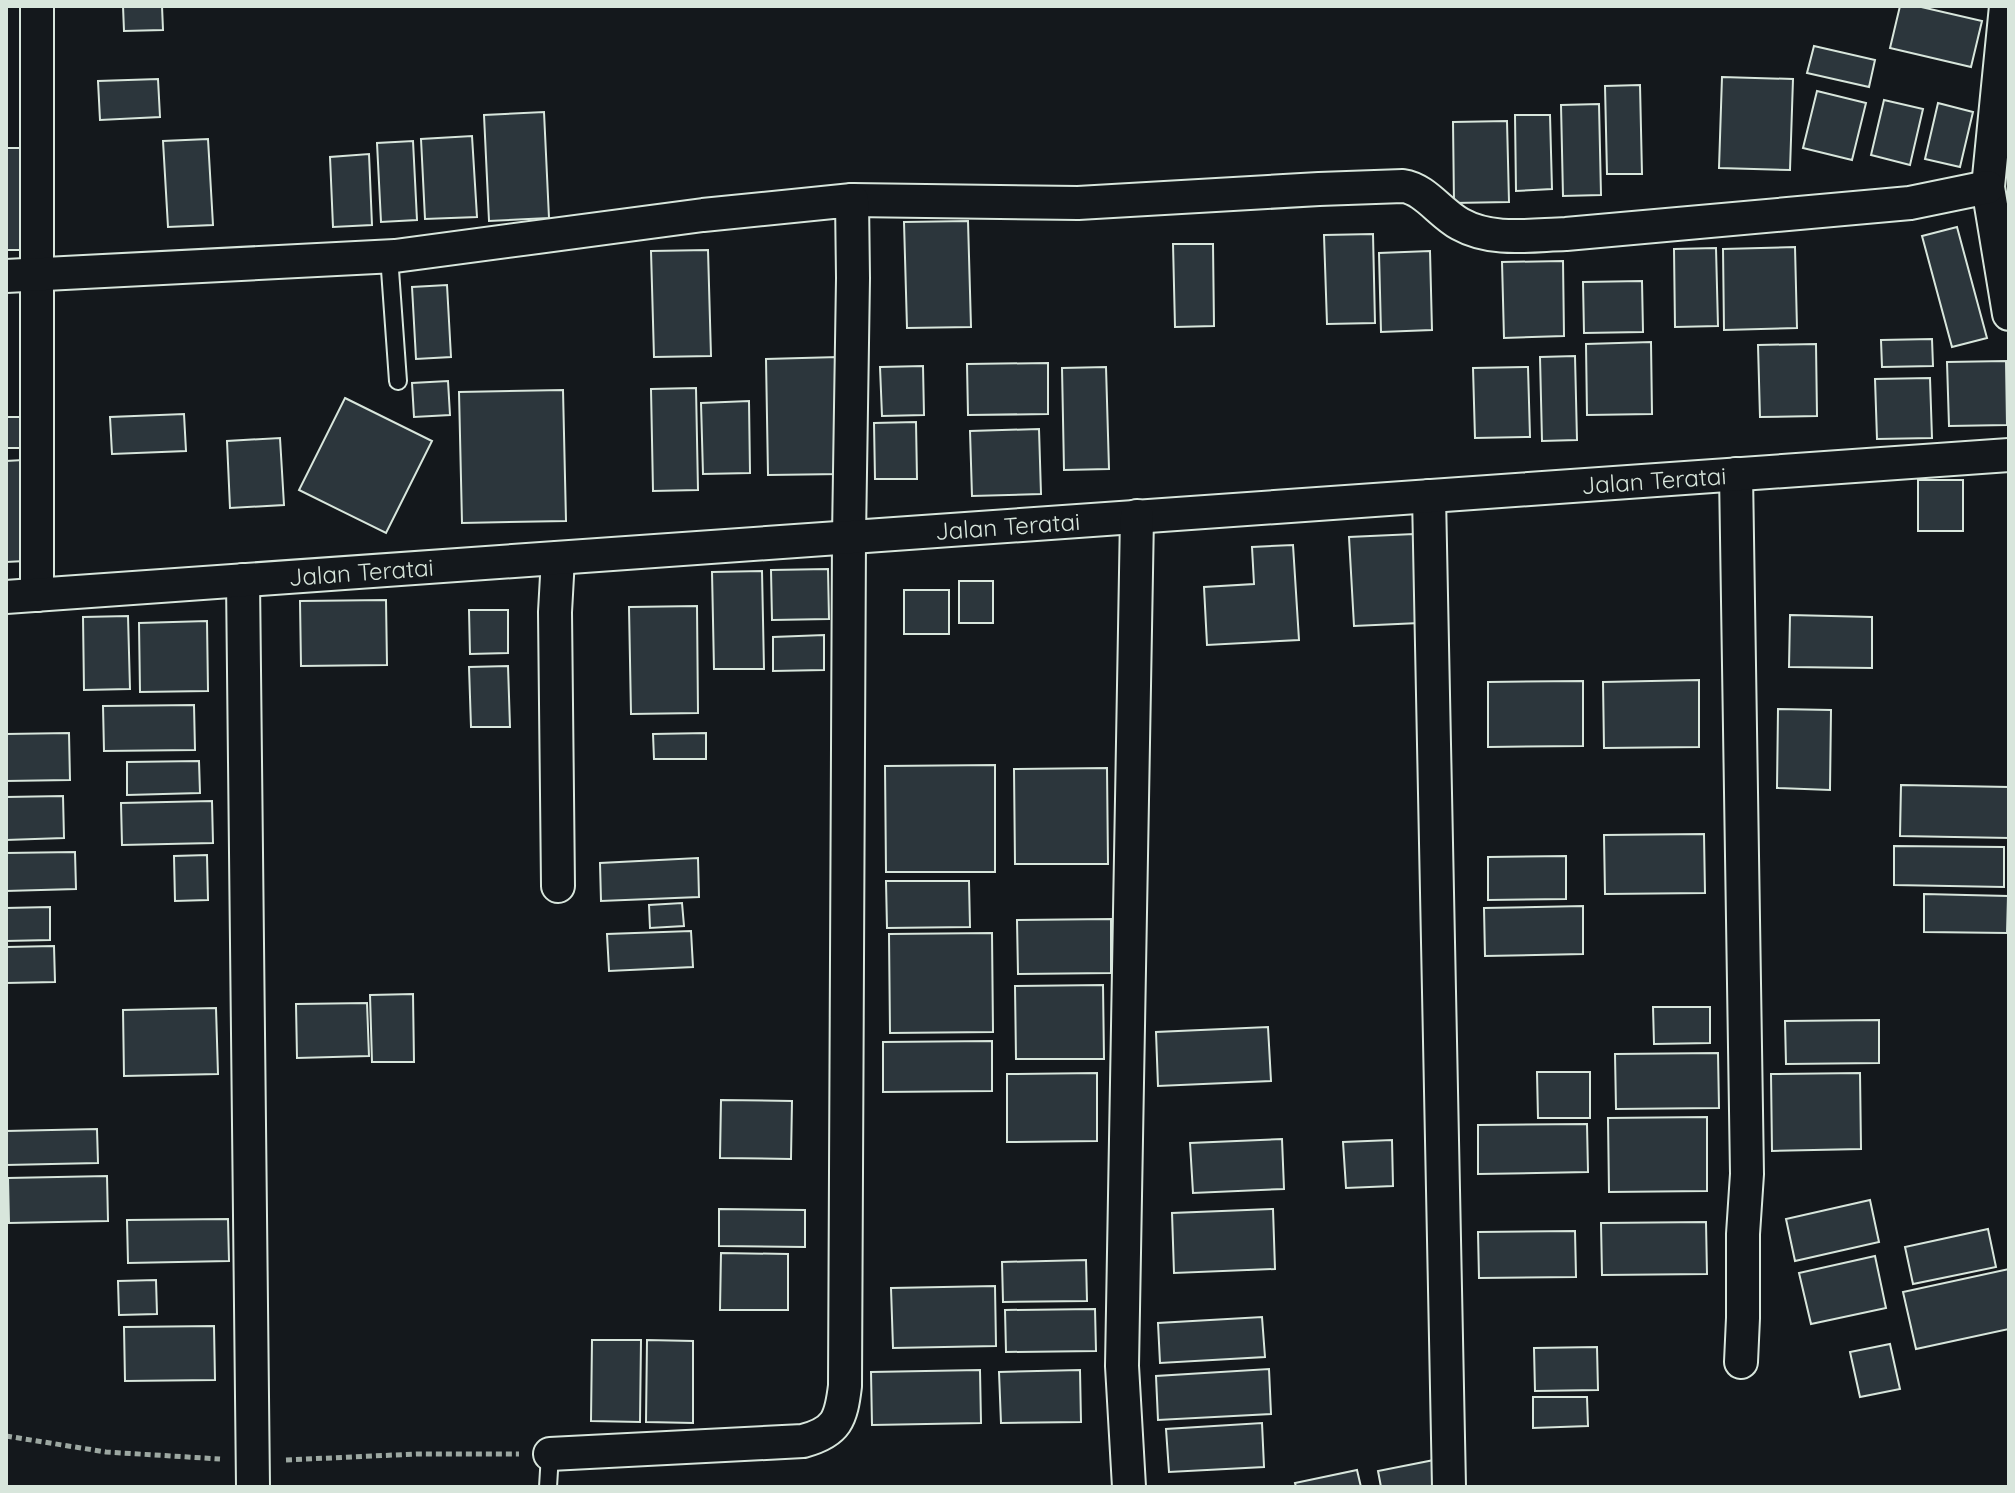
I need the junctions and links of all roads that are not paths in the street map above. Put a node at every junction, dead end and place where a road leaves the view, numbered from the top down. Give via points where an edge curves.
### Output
1 (37, 6) edge
2 (2006, 6) edge
3 (1998, 183) edge
4 (852, 200) junction
5 (389, 256) junction
6 (22, 275) edge
7 (2009, 314) edge
8 (398, 381) dead end
9 (2009, 455) edge
10 (1736, 474) junction
11 (1429, 496) junction
12 (1137, 516) junction
13 (849, 537) junction
14 (558, 558) junction
15 (243, 580) junction
16 (22, 596) edge
17 (558, 886) dead end
18 (1741, 1362) dead end
19 (550, 1454) joint
20 (253, 1474) edge
21 (548, 1487) edge
22 (1129, 1487) edge
23 (1449, 1487) edge

1 - 6 street
2 - 3 street
3 - 4 street via 1910,203 1525,236 1477,231 1403,186 1078,203
3 - 7 street
4 - 5 street
4 - 13 street
5 - 6 street
5 - 8 lane
6 - 16 street
9 - 10 street, Jalan Teratai
10 - 11 street, Jalan Teratai
10 - 18 street via 1747,1174
11 - 12 street, Jalan Teratai
11 - 23 street
12 - 13 street, Jalan Teratai
12 - 22 street via 1122,1366
13 - 14 street, Jalan Teratai
13 - 19 street via 843,1408 822,1436 803,1441
14 - 15 street, Jalan Teratai
14 - 17 street
15 - 16 street, Jalan Teratai
15 - 20 street
19 - 21 lane

